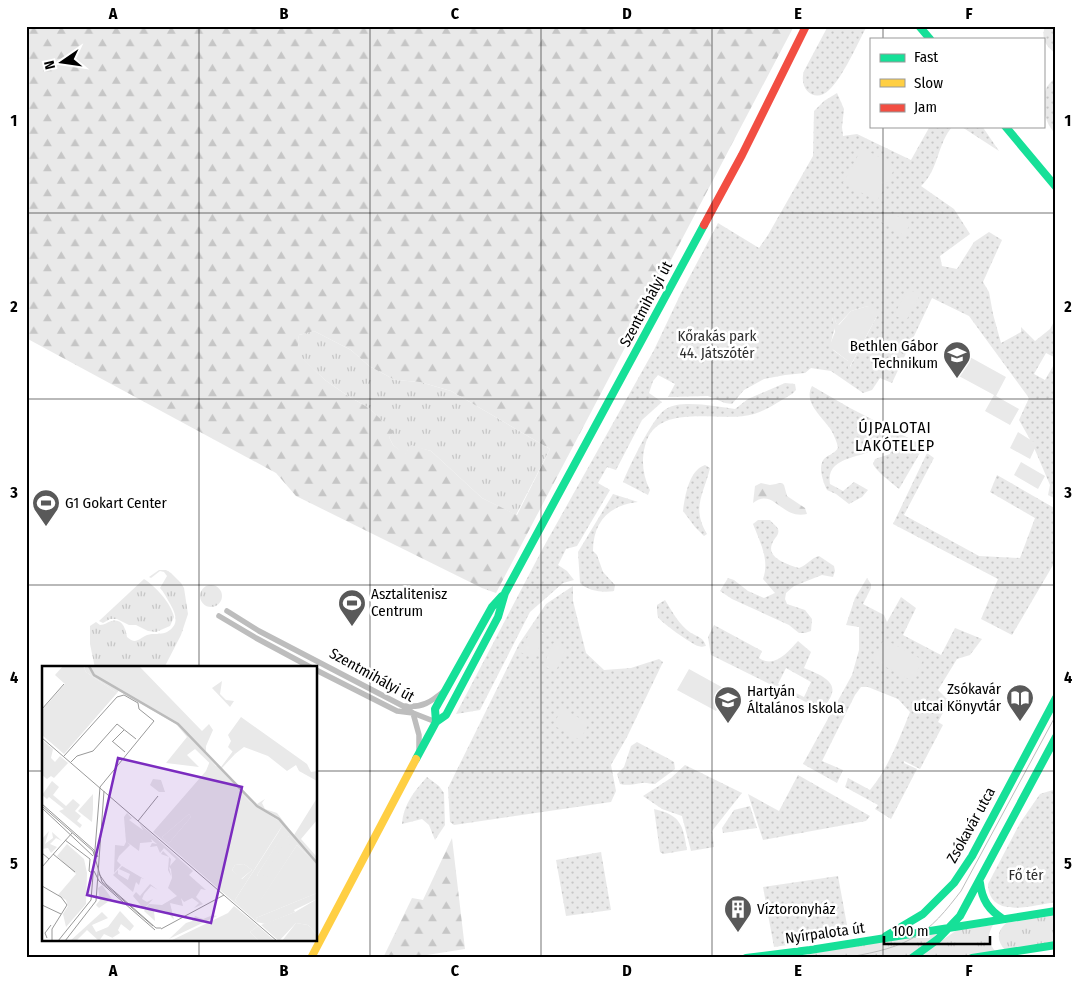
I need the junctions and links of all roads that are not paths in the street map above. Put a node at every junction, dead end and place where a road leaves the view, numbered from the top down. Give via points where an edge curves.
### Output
1 (806, 26) edge
2 (919, 26) edge
3 (929, 38) edge
4 (1007, 128) edge
5 (1056, 187) edge
6 (505, 593) junction
7 (227, 611) dead end
8 (219, 616) dead end
9 (308, 666) edge
10 (318, 671) edge
11 (446, 689) junction
12 (1056, 698) edge
13 (403, 706) junction
14 (413, 713) junction
15 (436, 722) junction
16 (1056, 737) edge
17 (418, 756) junction
18 (980, 882) junction
19 (1056, 910) edge
20 (1003, 919) junction
21 (952, 927) junction
22 (880, 939) junction
23 (1056, 945) edge
24 (810, 950) junction
25 (312, 958) edge
26 (746, 958) edge
27 (795, 958) edge
28 (912, 958) edge
29 (972, 958) edge

1 - 6 main road, Szentmihályi út via 724,189
2 - 3 main road
4 - 5 main road
6 - 11 main road, Szentmihályi út via 492,607
6 - 15 main road, Szentmihályi út via 498,617 446,715
7 - 13 street, Szentmihályi út
8 - 9 street, Szentmihályi út
10 - 14 street, Szentmihályi út via 397,710
11 - 13 street via 425,705
11 - 15 main road, Szentmihályi út via 435,709
12 - 22 main road, Zsókavár utca via 954,884 923,914
13 - 14 street, Szentmihályi út
14 - 15 street
14 - 17 street via 419,735
15 - 17 main road, Szentmihályi út
16 - 18 main road
17 - 25 main road, Szentmihályi út
18 - 20 main road via 980,892 987,906
18 - 21 main road
19 - 20 main road, Nyírpalota út
20 - 21 main road, Nyírpalota út
21 - 22 main road, Nyírpalota út
21 - 28 main road
22 - 24 main road, Nyírpalota út
23 - 29 main road
24 - 26 main road, Nyírpalota út
24 - 27 main road

